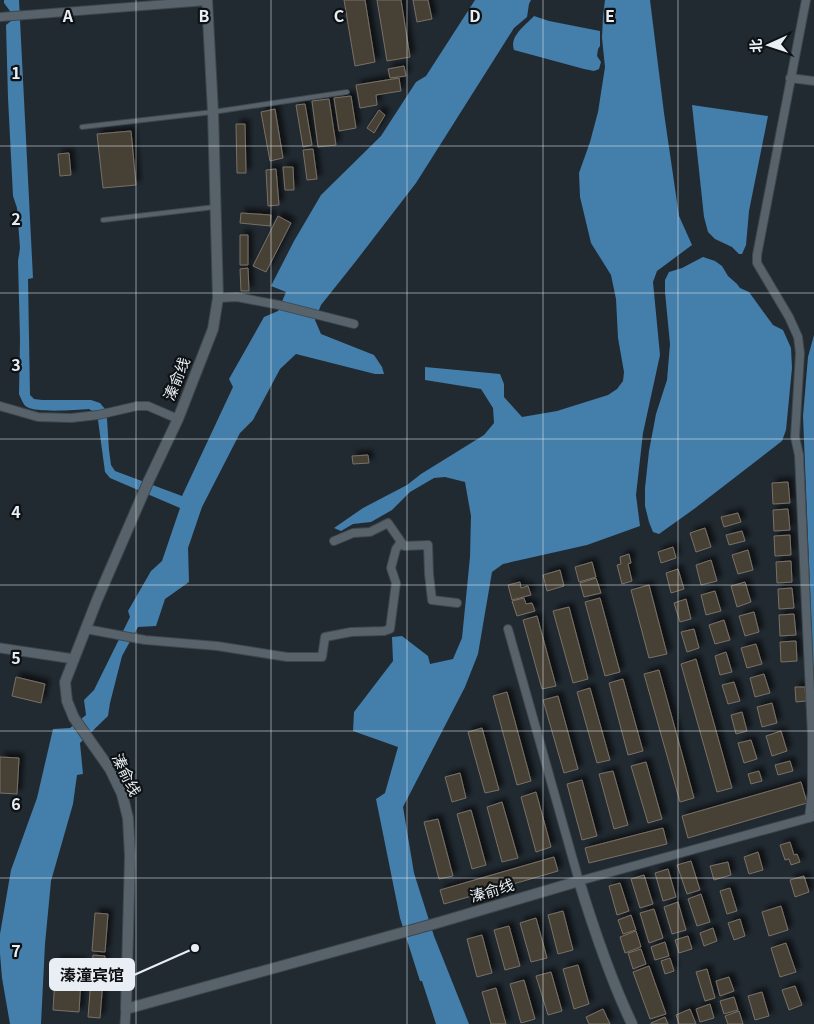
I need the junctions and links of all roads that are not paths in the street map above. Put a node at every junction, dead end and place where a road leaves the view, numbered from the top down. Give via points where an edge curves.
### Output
1 (806, 0) edge
2 (208, 1) edge
3 (0, 17) edge
4 (790, 78) junction
5 (814, 81) edge
6 (348, 92) dead end
7 (213, 112) junction
8 (82, 128) dead end
9 (216, 207) junction
10 (103, 220) dead end
11 (218, 298) junction
12 (354, 324) dead end
13 (0, 406) edge
14 (178, 420) junction
15 (334, 541) dead end
16 (401, 542) junction
17 (457, 603) dead end
18 (86, 629) junction
19 (508, 629) dead end
20 (0, 648) edge
21 (74, 659) junction
22 (812, 817) edge
23 (579, 881) junction
24 (126, 1009) junction
25 (125, 1024) edge
26 (632, 1024) edge

1 - 4 street
2 - 3 street
2 - 7 main road, 溱俞线
4 - 5 street
4 - 22 street via 757,262 789,317 798,337 800,353 795,437 799,455 812,735
6 - 7 lane
7 - 8 lane
7 - 9 main road, 溱俞线
9 - 10 lane
9 - 11 main road, 溱俞线
11 - 12 street via 237,297
11 - 14 main road, 溱俞线 via 214,329
13 - 14 street via 38,417 71,418 148,406
14 - 18 main road, 溱俞线 via 140,500
15 - 16 street via 353,533 370,532 388,523
16 - 17 street via 404,546 428,546 432,600
16 - 18 street via 390,568 396,583 390,629 325,636 322,657 287,657 217,646 145,640
18 - 21 main road, 溱俞线
19 - 23 street
20 - 21 street
21 - 24 main road, 溱俞线 via 65,682 67,701 74,718 110,769 122,794 128,818
22 - 23 street
23 - 24 main road, 溱俞线
23 - 26 main road via 594,930
24 - 25 street

